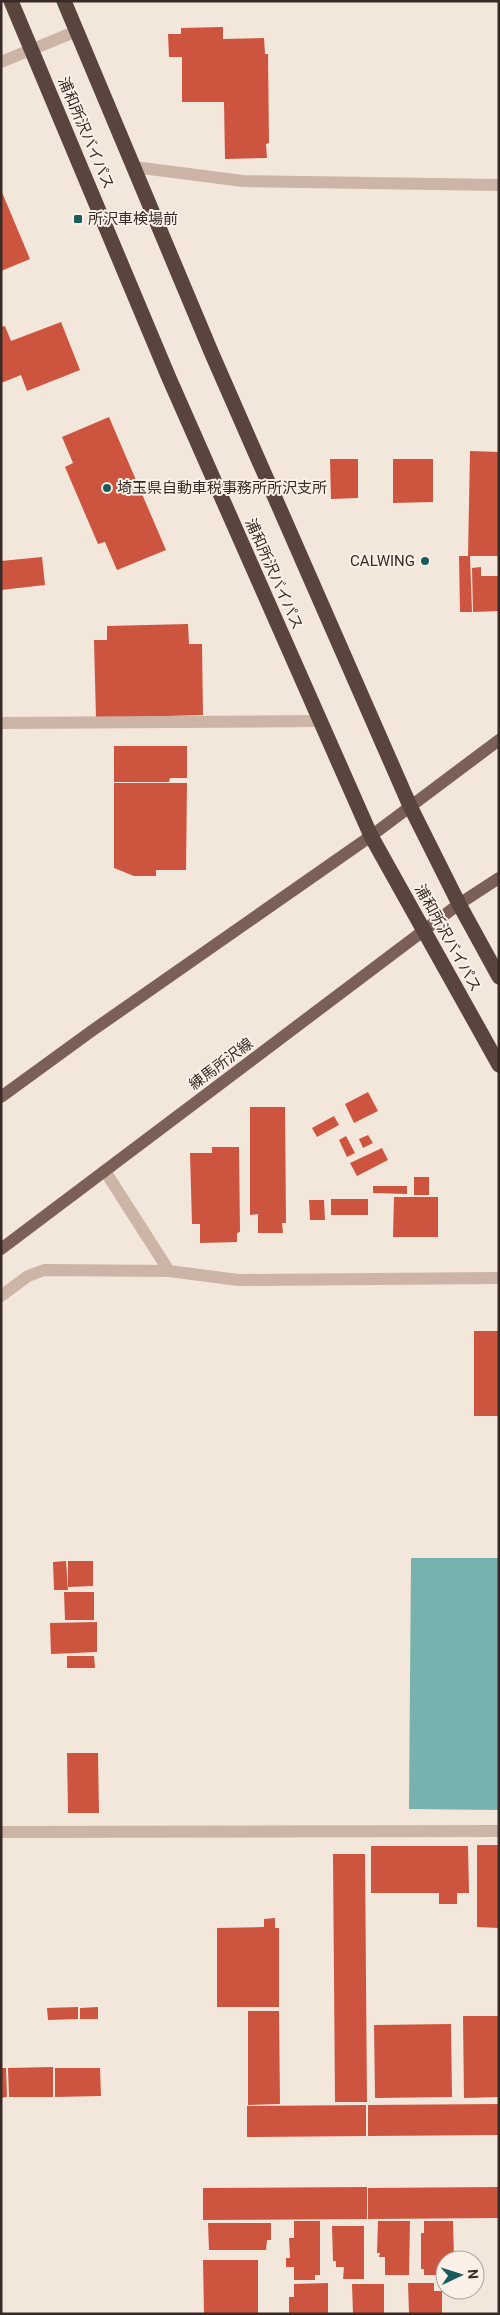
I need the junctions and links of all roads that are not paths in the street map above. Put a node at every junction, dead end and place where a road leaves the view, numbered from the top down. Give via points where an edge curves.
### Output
1 (12, 1) edge
2 (64, 1) edge
3 (76, 31) junction
4 (32, 50) junction
5 (1, 62) edge
6 (134, 167) junction
7 (499, 185) edge
8 (319, 721) junction
9 (1, 724) edge
10 (499, 740) edge
11 (410, 806) junction
12 (371, 836) junction
13 (499, 878) edge
14 (459, 904) junction
15 (424, 932) junction
16 (499, 977) edge
17 (499, 1064) edge
18 (1, 1097) edge
19 (105, 1171) junction
20 (1, 1249) edge
21 (169, 1271) junction
22 (499, 1278) edge
23 (1, 1296) edge
24 (499, 1830) edge
25 (1, 1832) edge

1 - 4 highway, 浦和所沢バイパス
2 - 3 highway, 浦和所沢バイパス
3 - 4 street
3 - 6 highway, 浦和所沢バイパス
4 - 5 street
4 - 8 highway, 浦和所沢バイパス via 169,378
6 - 7 street via 244,181
6 - 11 highway, 浦和所沢バイパス via 212,354
8 - 9 street
8 - 12 highway, 浦和所沢バイパス
10 - 11 main road
11 - 12 main road
11 - 14 highway, 浦和所沢バイパス
12 - 15 highway, 浦和所沢バイパス
12 - 18 main road
13 - 14 main road, 練馬所沢線
14 - 15 main road, 練馬所沢線
14 - 16 highway, 浦和所沢バイパス
15 - 17 highway, 浦和所沢バイパス
15 - 19 main road, 練馬所沢線
19 - 20 main road, 練馬所沢線
19 - 21 street
21 - 22 street via 238,1280
21 - 23 street via 44,1270 28,1276
24 - 25 street

